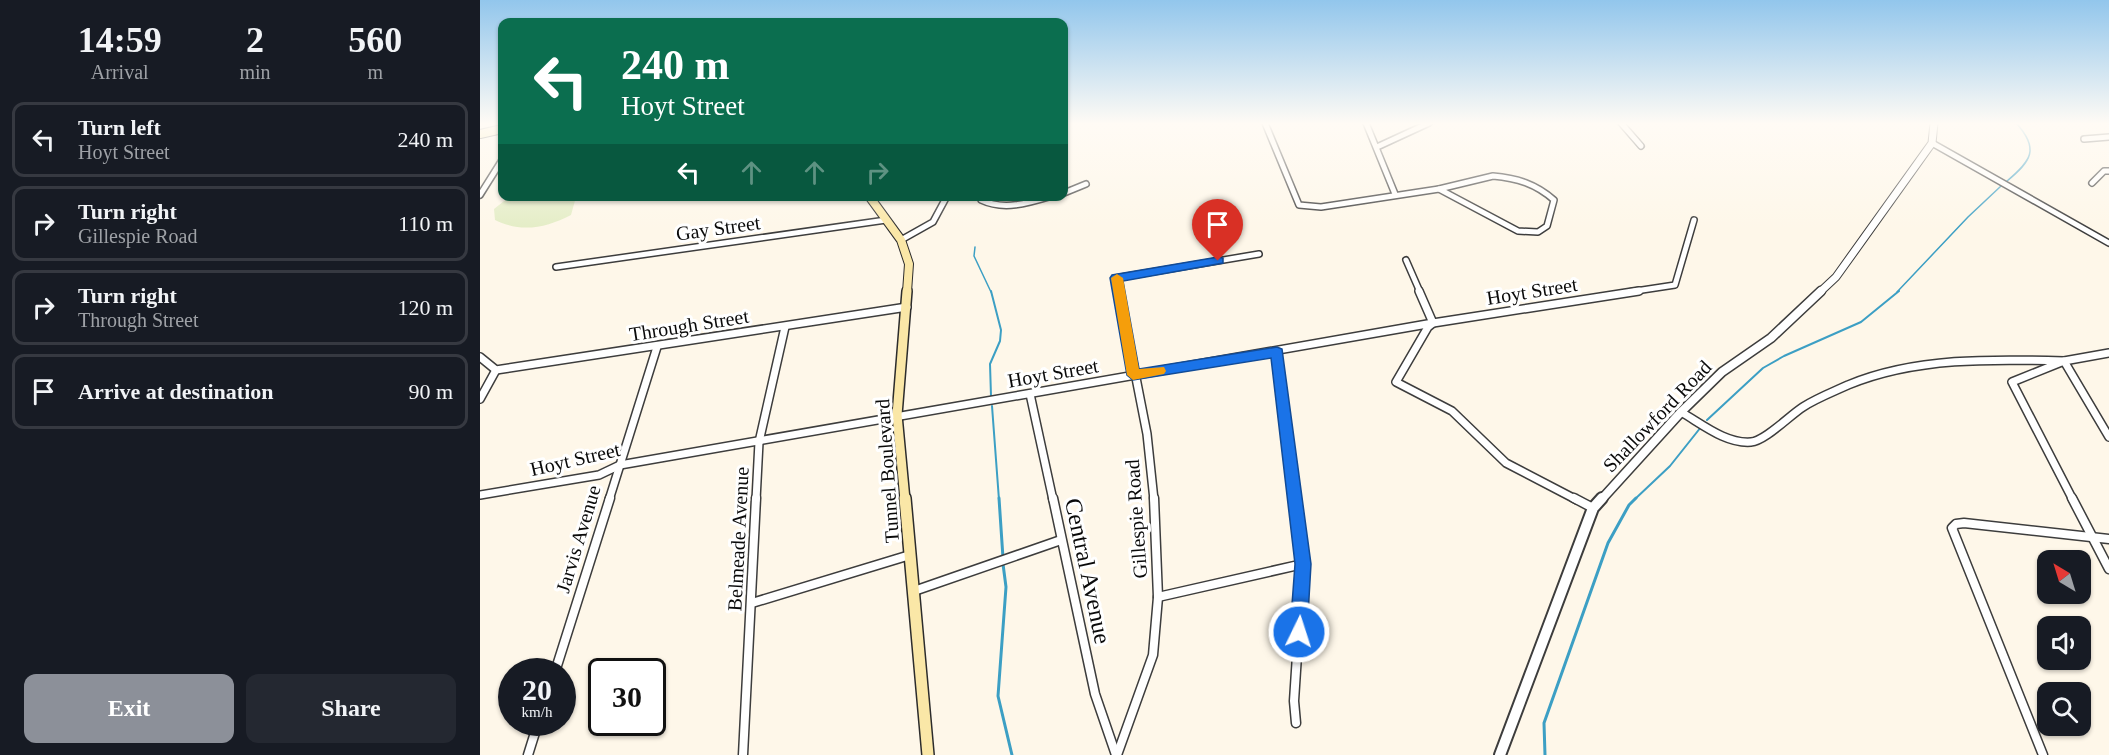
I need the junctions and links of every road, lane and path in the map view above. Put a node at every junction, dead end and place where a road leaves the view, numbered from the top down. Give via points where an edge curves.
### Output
1 (1280, 158) edge
2 (1381, 158) edge
3 (1921, 158) edge
4 (1959, 158) edge
5 (498, 166) edge
6 (2109, 171) edge
7 (2092, 183) dead end
8 (1086, 184) dead end
9 (1439, 189) junction
10 (1068, 192) edge
11 (1395, 194) junction
12 (480, 195) edge
13 (873, 201) edge
14 (944, 201) edge
15 (983, 201) edge
16 (1031, 201) edge
17 (886, 220) junction
18 (1694, 220) dead end
19 (901, 240) junction
20 (2109, 243) edge
21 (1259, 254) dead end
22 (1406, 260) dead end
23 (556, 267) dead end
24 (907, 307) junction
25 (1433, 323) junction
26 (785, 327) junction
27 (657, 347) junction
28 (1277, 352) junction
29 (2109, 353) edge
30 (480, 357) edge
31 (2064, 361) junction
32 (496, 370) junction
33 (1133, 375) junction
34 (1030, 394) junction
35 (480, 399) edge
36 (1681, 412) junction
37 (897, 416) junction
38 (2109, 437) edge
39 (759, 442) junction
40 (620, 465) junction
41 (480, 495) edge
42 (1593, 508) junction
43 (2092, 536) junction
44 (2109, 539) edge
45 (1061, 540) junction
46 (910, 555) junction
47 (1303, 564) junction
48 (2109, 569) edge
49 (914, 591) junction
50 (1158, 597) junction
51 (752, 603) junction
52 (559, 658) edge
53 (1296, 723) dead end
54 (534, 736) edge
55 (528, 755) edge
56 (743, 755) edge
57 (928, 755) edge
58 (1116, 755) edge
59 (1500, 755) edge
60 (2043, 755) edge

1 - 11 street via 1299,205 1321,207
2 - 11 street
3 - 36 street, Shallowford Road via 1836,277 1771,338 1722,372
4 - 20 street
5 - 12 street
6 - 7 street
8 - 10 street
9 - 9 street via 1470,178 1509,177 1535,184 1554,200 1547,226 1538,232 1518,231
9 - 11 street
13 - 17 main road, Tunnel Boulevard
14 - 19 street via 933,222
15 - 16 street via 989,205
17 - 19 main road, Tunnel Boulevard
17 - 23 street, Gay Street
18 - 25 street, Hoyt Street via 1675,285
19 - 24 main road, Tunnel Boulevard via 909,264
21 - 33 street, Gillespie Road via 1116,278
22 - 25 street
24 - 26 street, Through Street
24 - 37 main road, Tunnel Boulevard
25 - 28 street, Hoyt Street
25 - 42 street via 1395,382 1452,411 1506,463
26 - 27 street, Through Street
26 - 39 street, Belmeade Avenue
27 - 32 street, Through Street
27 - 40 street, Jarvis Avenue
28 - 33 street, Hoyt Street
28 - 47 street
29 - 31 street
30 - 32 street
31 - 36 street via 1977,359 1877,375 1824,396 1761,441 1741,442
31 - 38 street
31 - 43 street via 2012,382
32 - 35 street
33 - 34 street, Hoyt Street
33 - 50 street, Gillespie Road via 1147,434 1153,487
34 - 37 street, Hoyt Street
34 - 45 street, Central Avenue
36 - 42 street, Shallowford Road
37 - 39 street, Hoyt Street
37 - 46 main road, Tunnel Boulevard
39 - 40 street, Hoyt Street
39 - 51 street, Belmeade Avenue
40 - 41 street, Hoyt Street via 599,475
40 - 52 street, Jarvis Avenue
42 - 59 street, Shallowford Road
43 - 44 street
43 - 48 street
43 - 60 street via 1964,523 1952,528
45 - 49 street
45 - 58 street, Central Avenue via 1095,694
46 - 49 main road, Tunnel Boulevard
46 - 51 street
47 - 50 street
47 - 53 street
49 - 57 main road, Tunnel Boulevard
50 - 58 street, Gillespie Road via 1153,655
51 - 56 street, Belmeade Avenue
54 - 55 street

